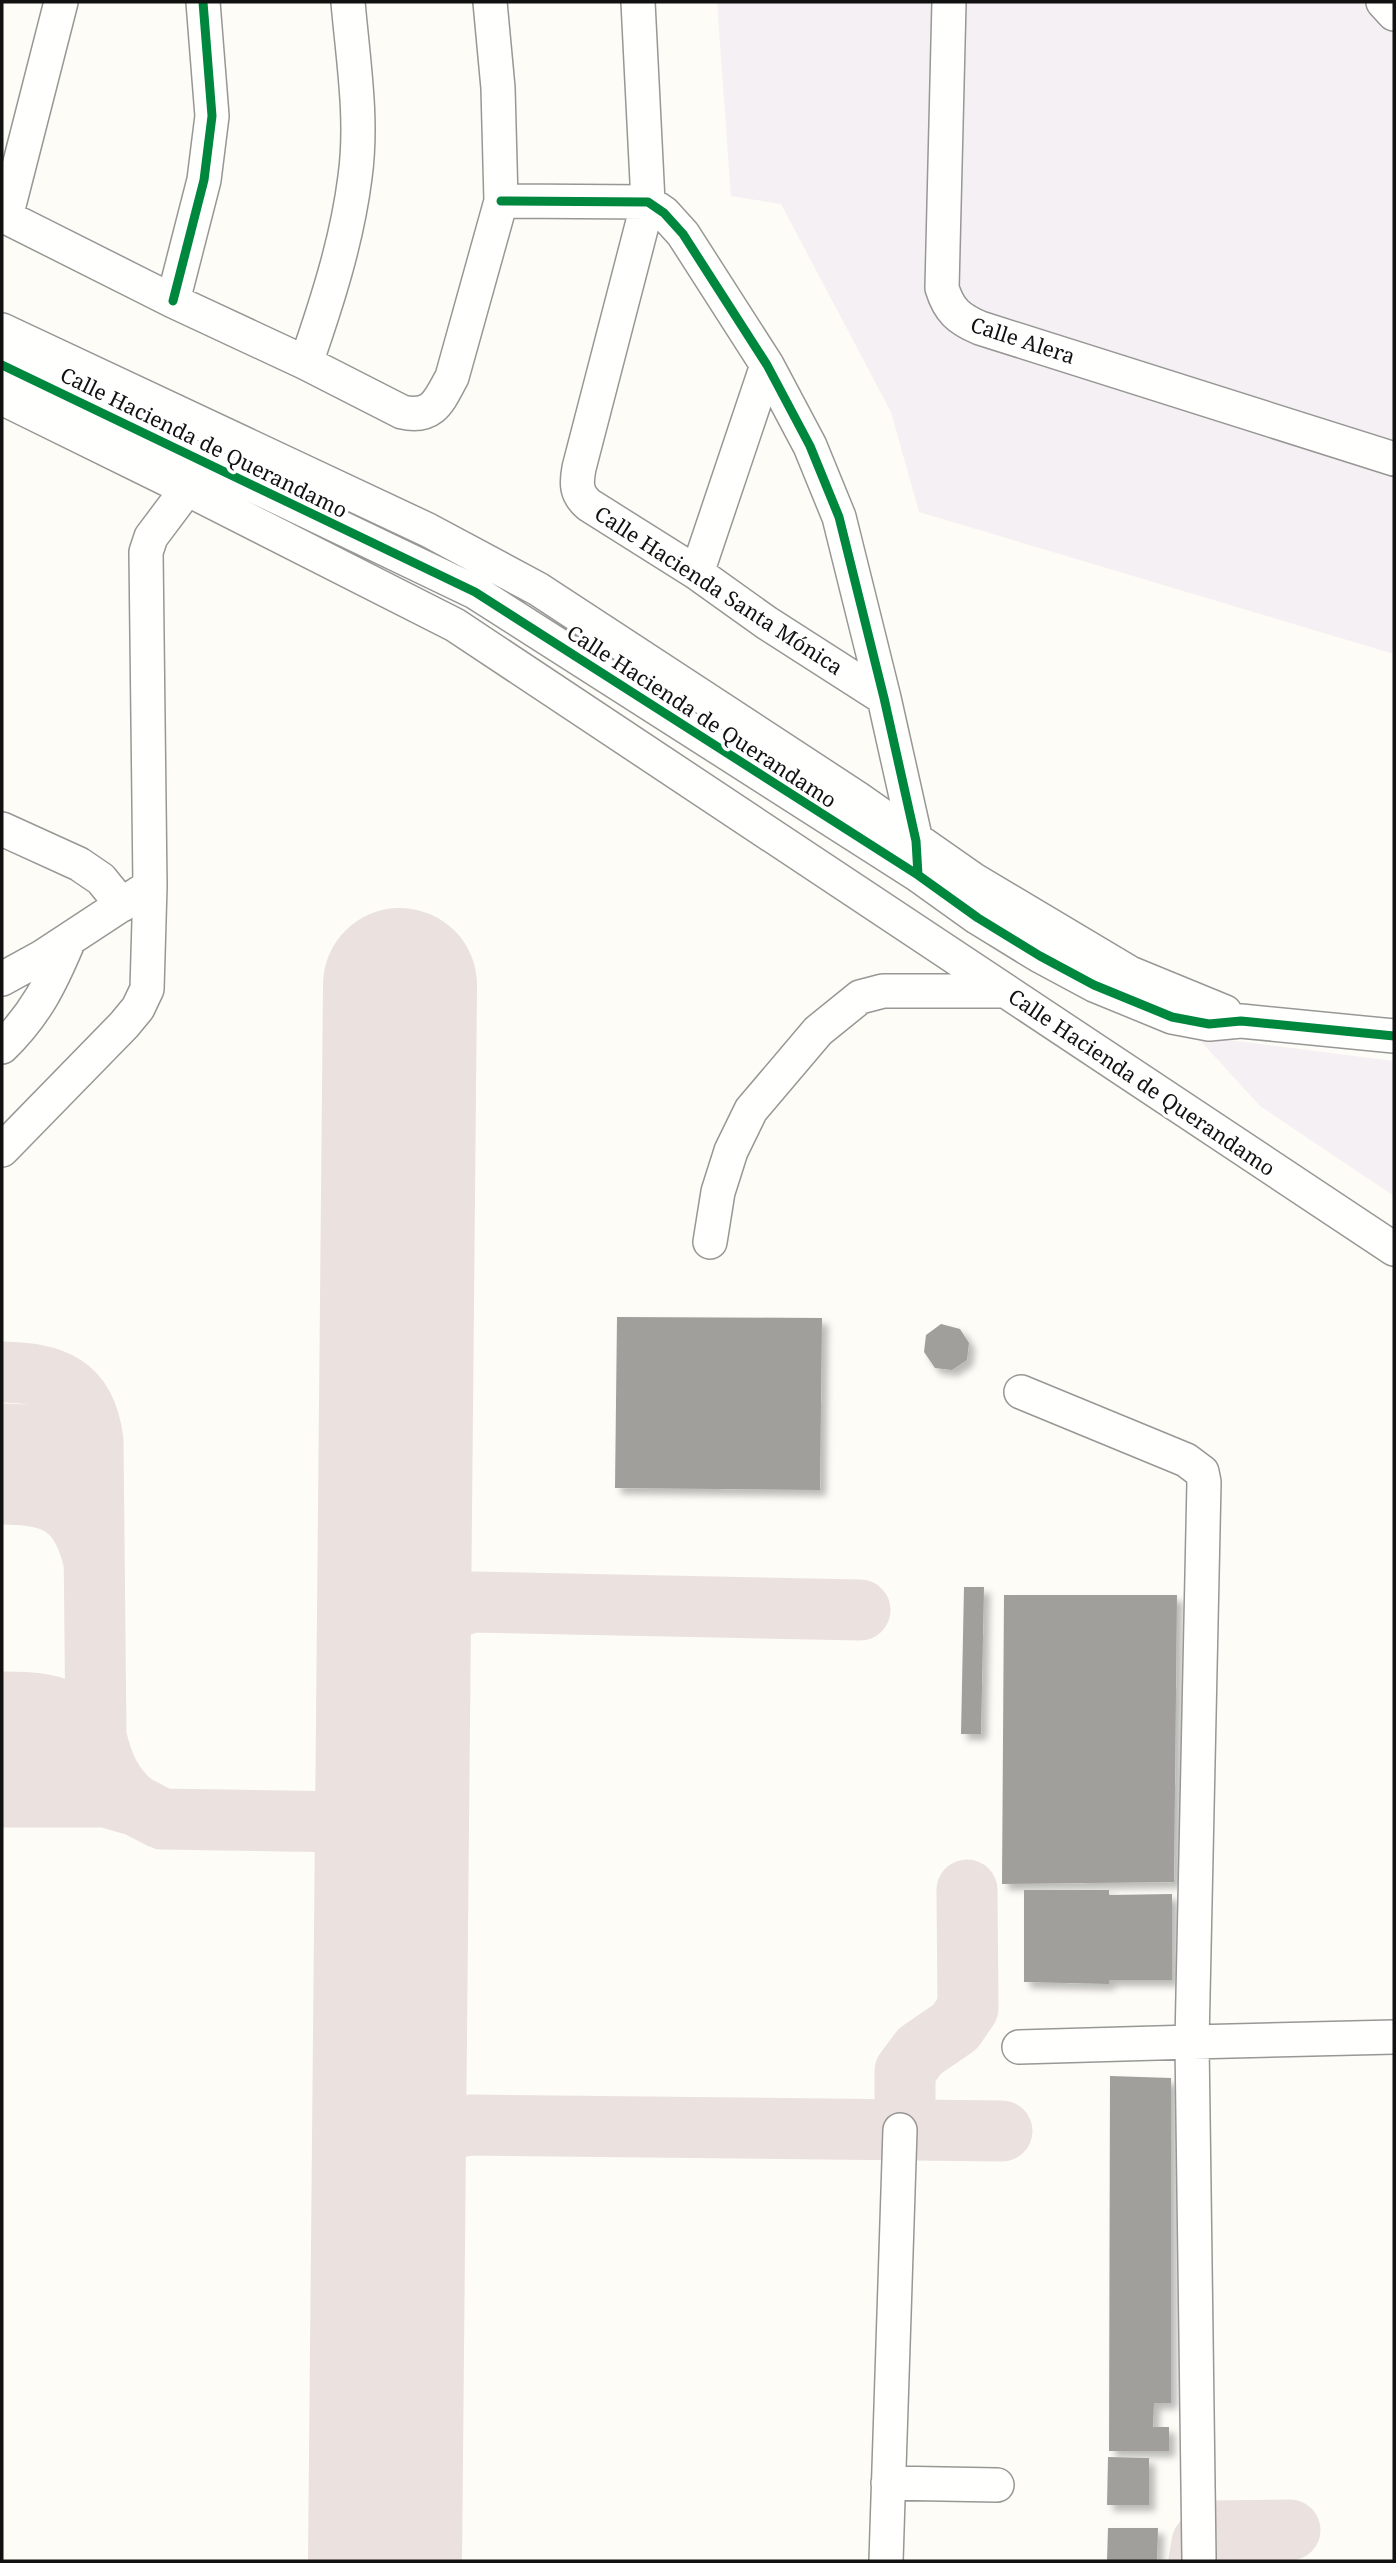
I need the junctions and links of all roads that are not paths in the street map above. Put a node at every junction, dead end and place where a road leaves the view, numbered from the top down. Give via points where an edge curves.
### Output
1 (61, 2) edge
2 (203, 2) edge
3 (348, 2) edge
4 (489, 2) edge
5 (638, 2) edge
6 (948, 2) edge
7 (1383, 2) edge
8 (1394, 14) edge
9 (501, 201) junction
10 (648, 202) junction
11 (4, 216) edge
12 (173, 301) junction
13 (2, 330) edge
14 (306, 363) junction
15 (2, 365) edge
16 (767, 365) junction
17 (2, 398) edge
18 (1394, 459) edge
19 (187, 489) junction
20 (697, 573) junction
21 (884, 698) junction
22 (2, 829) edge
23 (916, 841) junction
24 (918, 875) junction
25 (149, 886) junction
26 (122, 905) junction
27 (69, 940) junction
28 (2, 979) edge
29 (1004, 991) junction
30 (1241, 1021) junction
31 (1394, 1036) edge
32 (2, 1047) edge
33 (2, 1150) edge
34 (710, 1242) dead end
35 (1394, 1249) edge
36 (1021, 1392) dead end
37 (1394, 2037) edge
38 (1192, 2042) junction
39 (1019, 2047) dead end
40 (901, 2130) dead end
41 (888, 2483) junction
42 (997, 2485) dead end
43 (1199, 2558) dead end
44 (886, 2561) edge

1 - 11 street
2 - 12 street via 212,116 204,180
3 - 14 street via 358,109 355,177 333,283
4 - 9 street via 498,88
5 - 10 street
6 - 18 street, Calle Alera via 942,288 952,312 980,328
7 - 8 street
9 - 10 street
9 - 14 street via 452,377 440,400 426,413 402,412
10 - 16 street via 683,234
10 - 20 street, Calle Hacienda Santa Mónica via 579,468 578,489 581,498
11 - 12 street
12 - 14 street
13 - 23 street, Calle Hacienda de Querandamo via 488,560 857,798
15 - 24 street, Calle Hacienda de Querandamo via 475,592
16 - 20 street
16 - 21 street via 810,446 839,517
17 - 19 street, Calle Hacienda de Querandamo
19 - 25 street via 146,552
19 - 29 street, Calle Hacienda de Querandamo via 455,625
20 - 21 street, Calle Hacienda Santa Mónica
21 - 23 street
22 - 26 street via 79,864 101,879
23 - 24 street
23 - 30 street, Calle Hacienda de Querandamo via 1130,973
24 - 30 street, Calle Hacienda de Querandamo via 978,918 1094,985 1172,1017 1209,1024
25 - 26 street
25 - 33 street via 147,989 138,1009
26 - 27 street
27 - 28 street
27 - 32 street via 52,980 24,1025
29 - 34 street via 883,991 860,997 818,1031 751,1110 727,1161
29 - 35 street, Calle Hacienda de Querandamo
30 - 31 street, Calle Hacienda de Querandamo
36 - 38 street via 1186,1460 1202,1472
37 - 38 street
38 - 39 street
38 - 43 street
40 - 41 street
41 - 42 street
41 - 44 street

